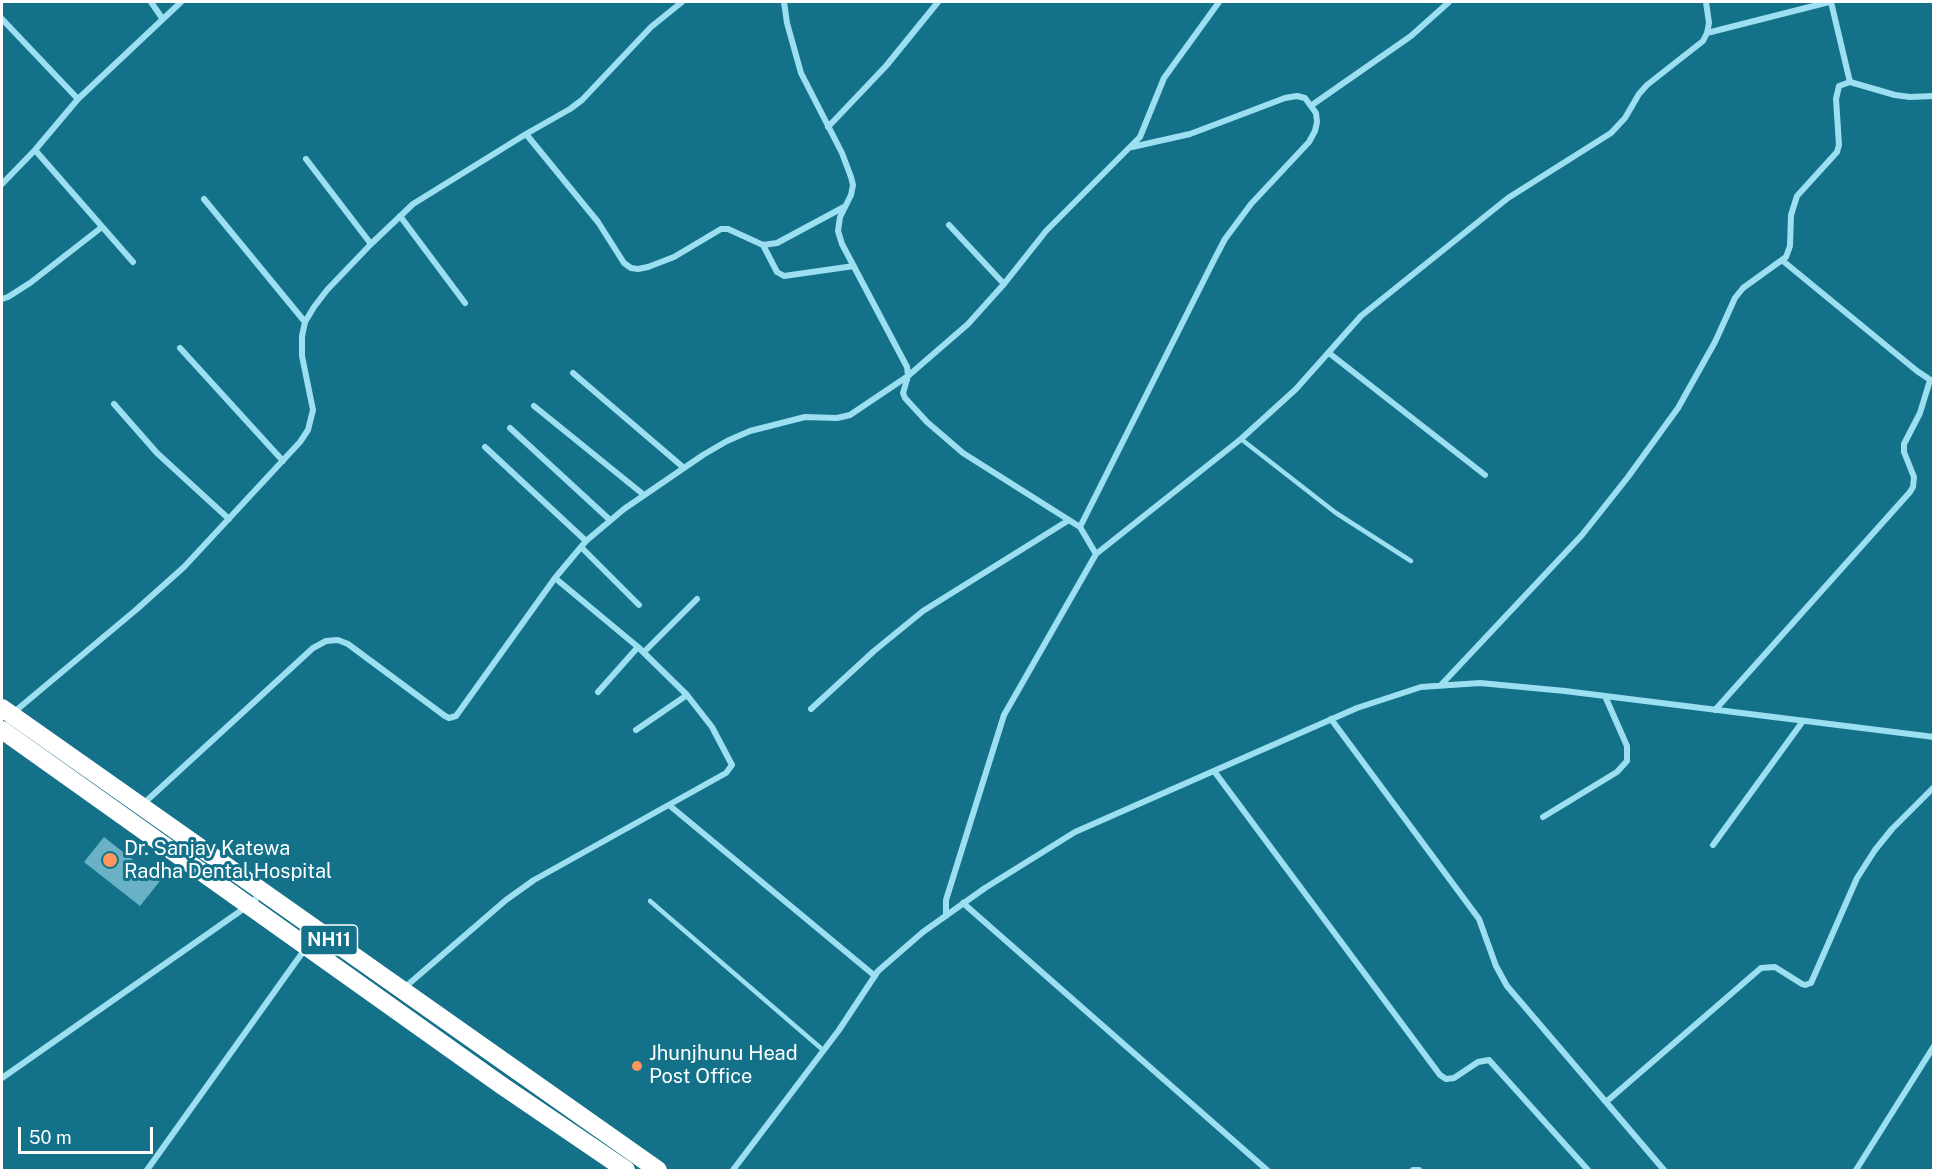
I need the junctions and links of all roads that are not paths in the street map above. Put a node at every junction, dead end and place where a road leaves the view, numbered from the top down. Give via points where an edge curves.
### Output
1 (151, 2) edge
2 (181, 2) edge
3 (682, 2) edge
4 (785, 2) edge
5 (938, 2) edge
6 (1219, 2) edge
7 (1449, 2) edge
8 (1706, 2) edge
9 (1830, 2) edge
10 (162, 18) junction
11 (2, 19) edge
12 (1707, 33) junction
13 (1850, 82) junction
14 (1934, 96) edge
15 (78, 99) junction
16 (1312, 105) junction
17 (828, 127) junction
18 (526, 134) junction
19 (1132, 147) junction
20 (35, 150) junction
21 (306, 159) dead end
22 (2, 184) edge
23 (204, 199) dead end
24 (846, 206) junction
25 (400, 216) junction
26 (949, 225) dead end
27 (102, 227) junction
28 (371, 244) junction
29 (763, 245) junction
30 (1783, 261) junction
31 (133, 262) dead end
32 (854, 266) junction
33 (1004, 284) junction
34 (2, 299) edge
35 (465, 303) dead end
36 (305, 322) junction
37 (180, 348) dead end
38 (1329, 353) junction
39 (573, 373) dead end
40 (908, 376) junction
41 (1932, 380) edge
42 (114, 404) dead end
43 (534, 406) dead end
44 (510, 428) dead end
45 (1241, 439) junction
46 (485, 447) dead end
47 (282, 461) junction
48 (684, 468) junction
49 (1485, 475) dead end
50 (644, 495) junction
51 (229, 519) junction
52 (610, 520) junction
53 (1069, 520) junction
54 (1080, 527) junction
55 (583, 544) junction
56 (1096, 554) junction
57 (1411, 561) dead end
58 (555, 578) junction
59 (697, 599) dead end
60 (639, 605) dead end
61 (638, 647) junction
62 (644, 652) junction
63 (1441, 685) junction
64 (598, 692) dead end
65 (687, 695) junction
66 (1605, 696) junction
67 (812, 709) dead end
68 (1715, 710) junction
69 (5, 718) edge
70 (1331, 719) junction
71 (1803, 721) junction
72 (636, 730) dead end
73 (1934, 737) edge
74 (1214, 771) junction
75 (1934, 787) edge
76 (669, 805) junction
77 (141, 807) junction
78 (1543, 817) dead end
79 (1713, 845) dead end
80 (256, 899) junction
81 (650, 901) dead end
82 (963, 903) junction
83 (946, 916) junction
84 (308, 946) junction
85 (875, 976) junction
86 (401, 991) junction
87 (1934, 1046) edge
88 (823, 1050) junction
89 (2, 1078) edge
90 (1606, 1102) junction
91 (147, 1170) edge
92 (627, 1170) edge
93 (658, 1170) edge
94 (733, 1170) edge
95 (1267, 1170) edge
96 (1413, 1170) edge
97 (1419, 1170) edge
98 (1588, 1170) edge
99 (1664, 1170) edge
100 (1856, 1170) edge

1 - 10 street
2 - 10 street
3 - 18 street via 651,27 582,100
4 - 17 street via 801,73
5 - 17 street via 886,66
6 - 19 street via 1164,78 1146,125
7 - 16 street via 1411,36
8 - 12 street
9 - 12 street
9 - 13 street
10 - 15 street
11 - 15 street
12 - 38 street via 1694,50 1647,85 1611,133 1508,198 1361,316
13 - 14 street via 1910,98
13 - 30 street via 1839,86 1836,92 1837,152 1797,196 1791,215 1789,252
15 - 20 street
16 - 19 street via 1305,98 1285,98 1190,134
16 - 54 street via 1317,122 1309,142 1251,204 1225,239
17 - 24 street via 853,185
18 - 25 street via 432,191
18 - 29 street via 631,268 648,267 674,257 720,229
19 - 33 street via 1046,231
20 - 22 street
20 - 27 street
21 - 28 street
23 - 36 street
24 - 29 street via 789,238
24 - 32 street via 838,231
25 - 28 street
25 - 35 street
26 - 33 street
27 - 31 street
27 - 34 street via 30,283
28 - 36 street via 327,290
29 - 32 street via 777,272 784,276
30 - 41 street
30 - 63 street via 1743,288 1735,298 1678,408 1582,535
32 - 40 street via 907,367
33 - 40 street via 968,324
36 - 47 street via 302,356 313,410 308,429
37 - 47 street
38 - 45 street
38 - 49 street
39 - 48 street
40 - 48 street via 850,415 805,417 750,430
40 - 53 street via 905,398 945,439
41 - 68 street via 1904,444 1914,477 1910,492
42 - 51 street via 157,453
43 - 50 street
44 - 52 street
45 - 56 street
45 - 57 lane via 1336,513
46 - 55 street
47 - 51 street
48 - 50 street
50 - 52 street
51 - 69 street via 137,609
52 - 55 street
53 - 54 street
53 - 67 street via 923,611
54 - 56 street
55 - 58 street
55 - 60 street
56 - 83 street via 1004,715 946,900
58 - 61 street
58 - 77 street via 456,716 445,716 348,644 326,641 313,648
59 - 62 street
61 - 62 street
61 - 64 street
62 - 65 street
63 - 66 street via 1480,683
63 - 70 street via 1421,687
65 - 72 street
65 - 76 street via 712,726 732,765 726,773
66 - 68 street
66 - 78 street via 1627,746 1627,761 1617,772
68 - 71 street
69 - 77 highway, NH11
69 - 80 highway, NH11
70 - 74 street
70 - 90 street via 1479,919 1507,986
71 - 73 street
71 - 79 street
74 - 82 street via 1075,832
74 - 98 street via 1440,1076 1454,1078 1478,1062 1492,1062
75 - 90 street via 1892,829 1857,878 1811,983 1802,984 1775,967 1761,968
76 - 85 street
76 - 86 street via 534,880
77 - 80 highway, NH11
80 - 84 highway, NH11
80 - 86 highway, NH11
80 - 89 street
81 - 88 lane
82 - 83 street
82 - 95 street
83 - 85 street
84 - 91 street
84 - 92 highway, NH11
85 - 88 street
86 - 93 highway, NH11
87 - 100 street
88 - 94 street
90 - 99 street
96 - 97 street

